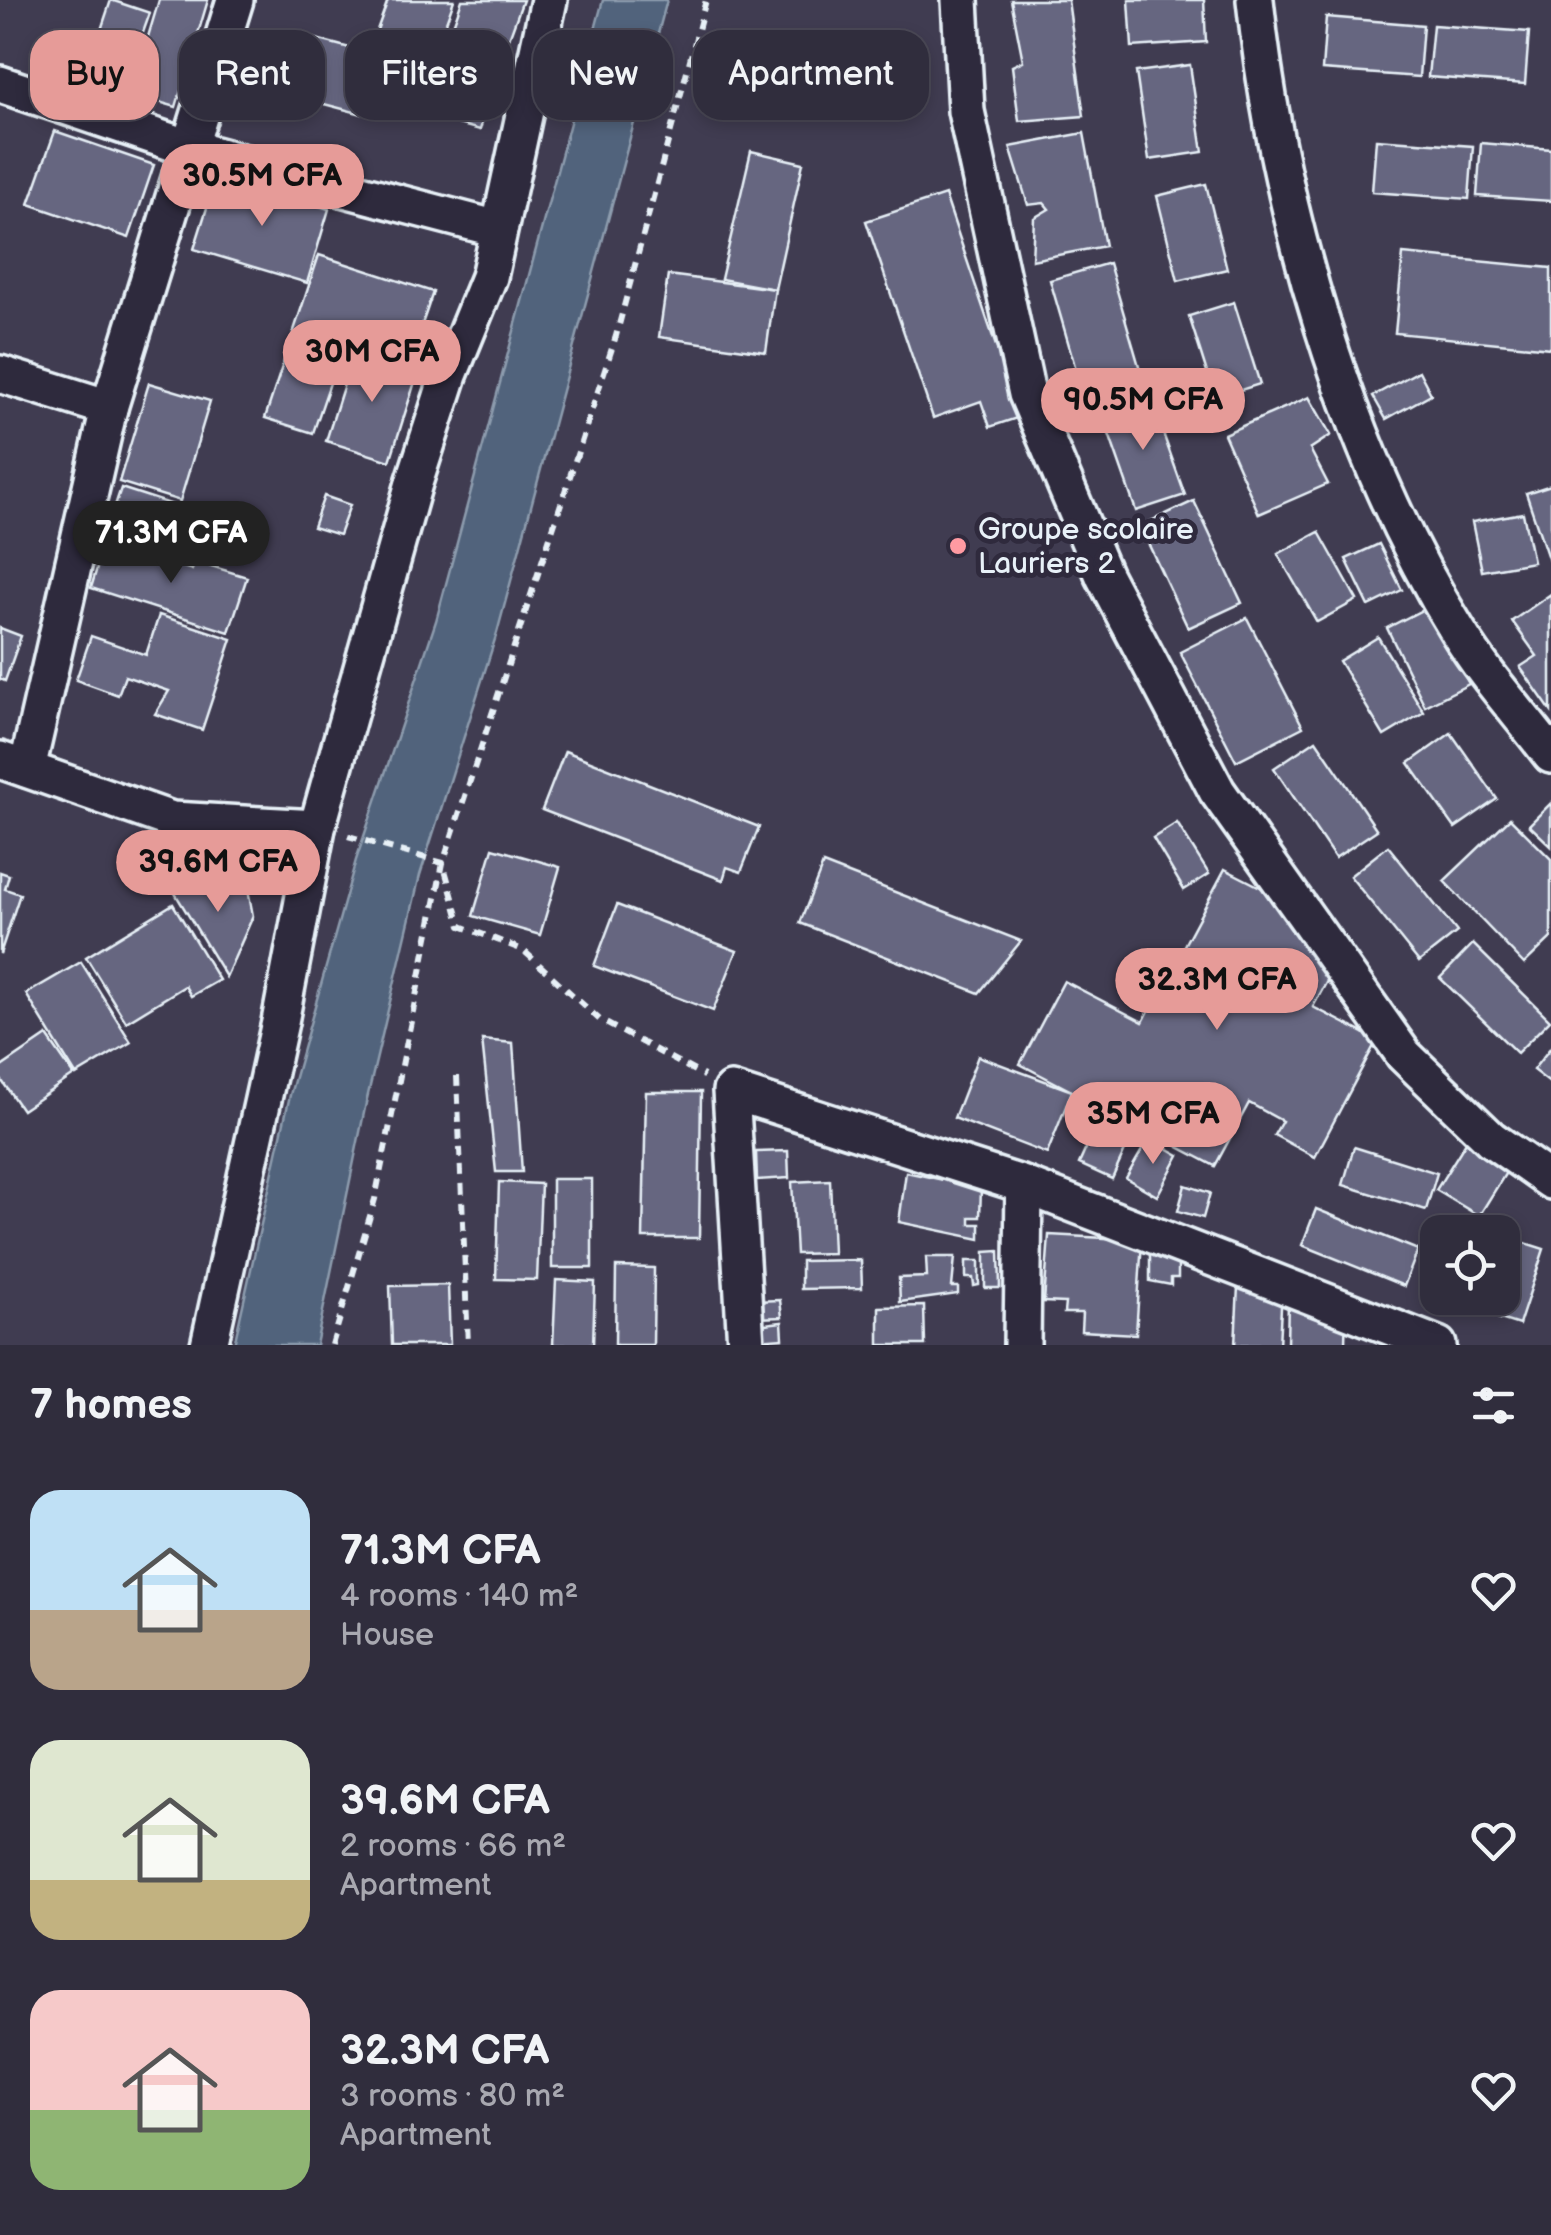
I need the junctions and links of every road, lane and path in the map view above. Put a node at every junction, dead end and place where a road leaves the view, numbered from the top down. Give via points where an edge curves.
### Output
1 (235, 0) edge
2 (549, 0) edge
3 (706, 0) edge
4 (960, 0) edge
5 (1255, 0) edge
6 (0, 84) edge
7 (192, 149) junction
8 (498, 229) junction
9 (0, 374) edge
10 (110, 408) junction
11 (1551, 754) edge
12 (14, 765) edge
13 (317, 828) junction
14 (357, 838) dead end
15 (444, 863) junction
16 (457, 1076) dead end
17 (731, 1091) junction
18 (1551, 1180) edge
19 (1024, 1186) junction
20 (209, 1345) edge
21 (332, 1345) edge
22 (468, 1345) edge
23 (746, 1345) edge
24 (1022, 1345) edge
25 (1438, 1345) edge

1 - 7 street
2 - 8 street
3 - 15 path via 616,336
4 - 18 street via 966,111 1027,394 1104,576 1216,791 1381,1024 1491,1139
5 - 11 street via 1263,74 1288,184 1355,423 1460,636
6 - 7 street
7 - 8 street
7 - 10 street
8 - 13 street via 489,277 408,502
9 - 10 street
10 - 12 street
12 - 13 street via 172,820
13 - 20 street
14 - 15 path
15 - 17 path via 462,926 524,950 600,1020
15 - 21 path via 376,1199
16 - 22 path
17 - 19 street
17 - 23 street
19 - 24 street
19 - 25 street

